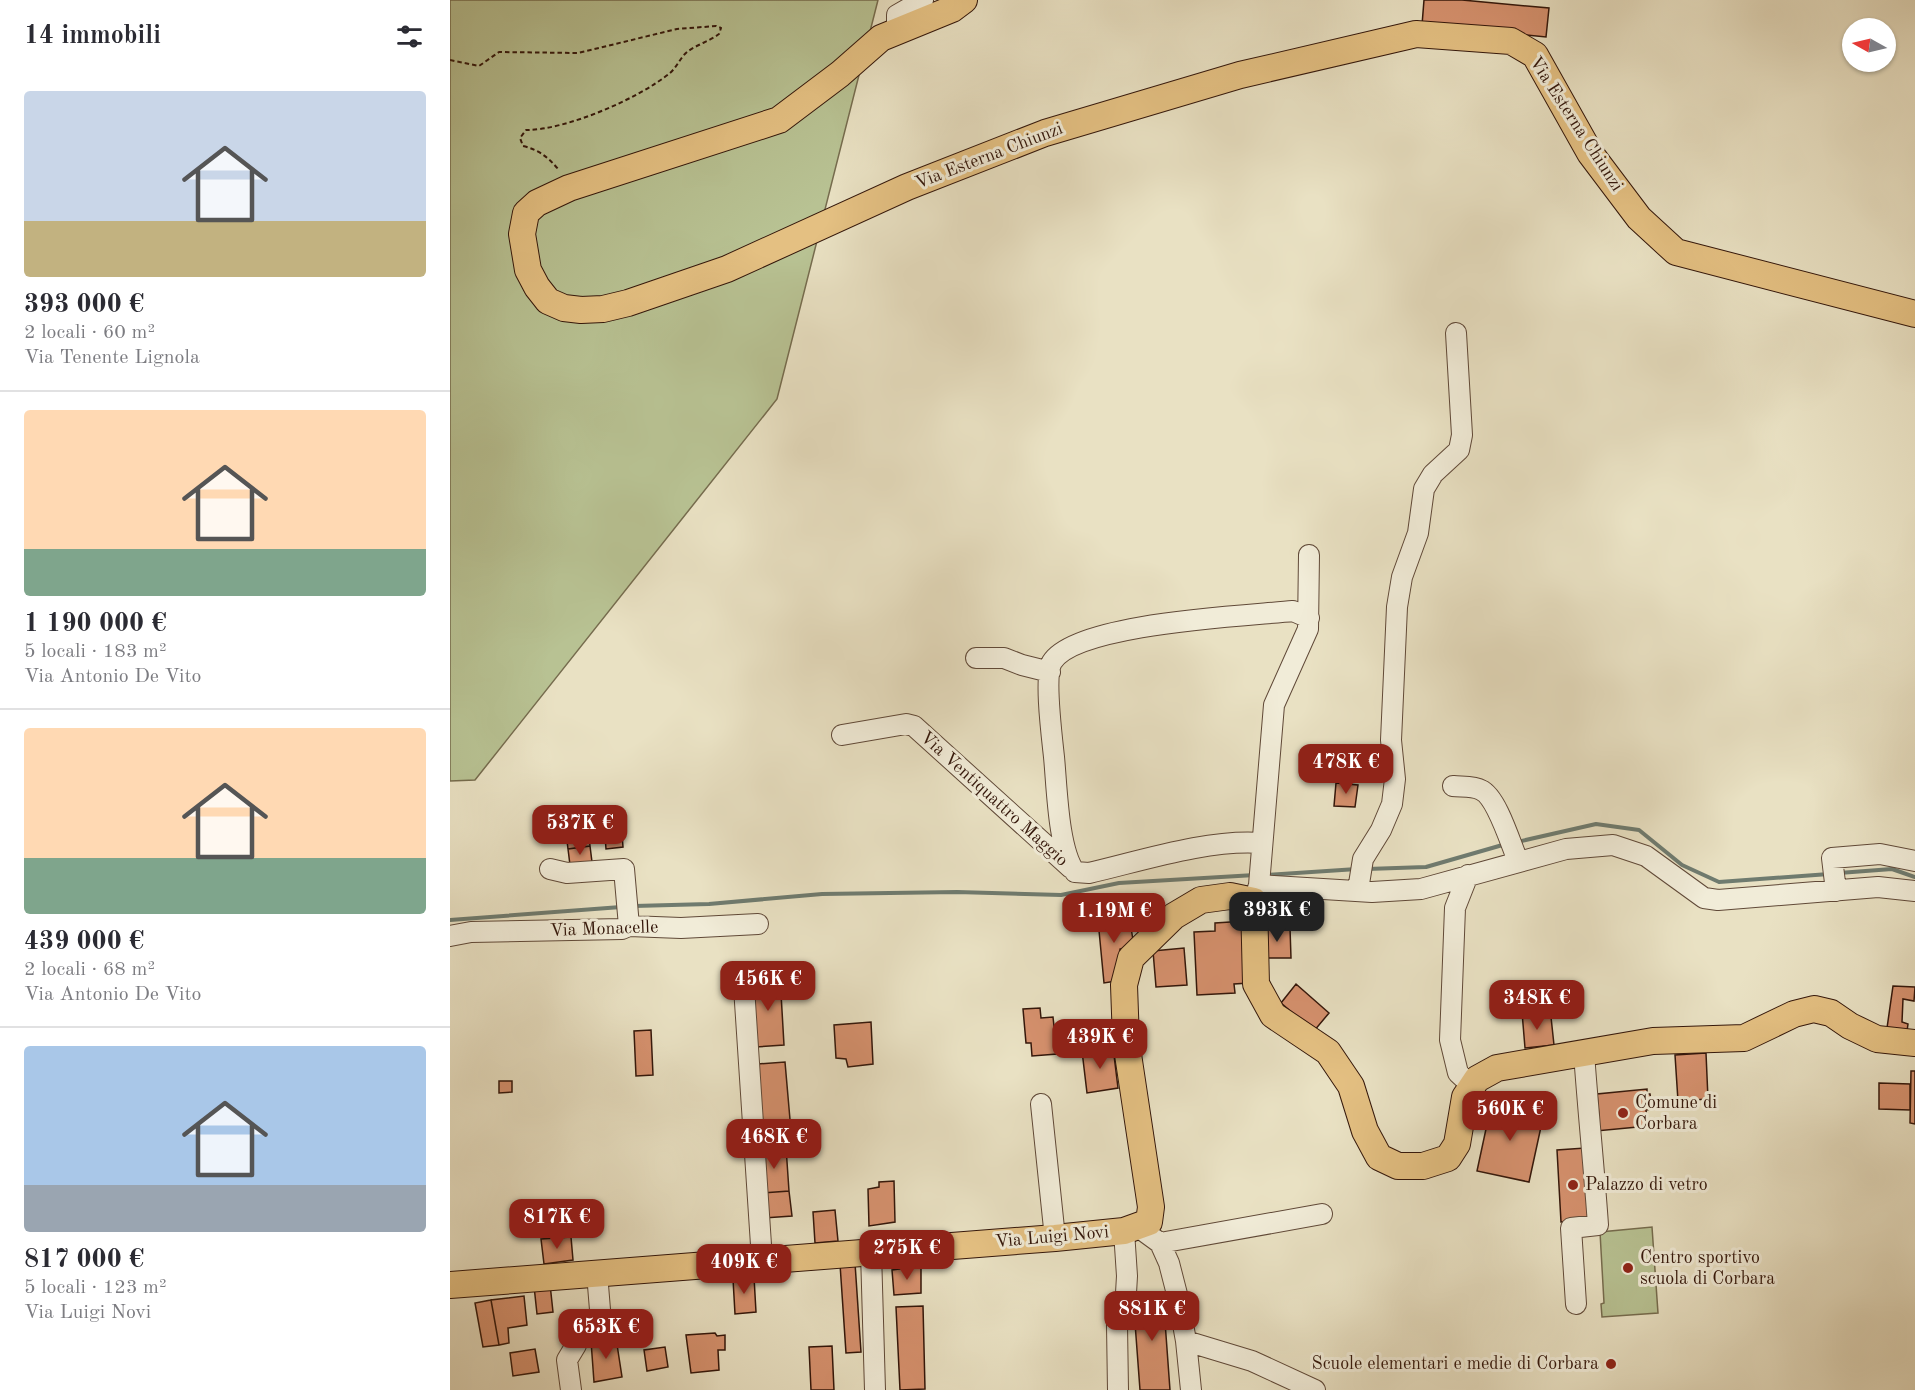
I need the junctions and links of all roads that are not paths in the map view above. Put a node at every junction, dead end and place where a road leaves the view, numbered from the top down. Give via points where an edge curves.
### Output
1 (923, 0) edge
2 (964, 0) edge
3 (897, 32) junction
4 (1915, 314) edge
5 (1456, 333) dead end
6 (1309, 555) dead end
7 (1309, 618) junction
8 (976, 658) dead end
9 (1050, 672) junction
10 (842, 735) dead end
11 (1453, 786) dead end
12 (1261, 843) junction
13 (1513, 849) junction
14 (1915, 861) edge
15 (1072, 868) junction
16 (550, 869) dead end
17 (1468, 875) junction
18 (1358, 891) junction
19 (1836, 891) junction
20 (1915, 891) edge
21 (1256, 893) junction
22 (758, 924) dead end
23 (629, 926) junction
24 (450, 936) edge
25 (743, 972) dead end
26 (1915, 1043) edge
27 (1584, 1053) junction
28 (1472, 1086) junction
29 (1041, 1104) dead end
30 (1322, 1214) dead end
31 (1143, 1231) junction
32 (1056, 1238) junction
33 (871, 1252) junction
34 (762, 1260) junction
35 (597, 1273) junction
36 (450, 1284) edge
37 (1576, 1304) dead end
38 (1186, 1341) junction
39 (571, 1390) edge
40 (875, 1390) edge
41 (1118, 1390) edge
42 (1191, 1390) edge
43 (1315, 1390) edge

1 - 3 street via 897,15
2 - 3 main road, Via Esterna Chiunzi
3 - 4 main road, Via Esterna Chiunzi via 881,38 779,120 537,203 526,213 522,234 528,270 537,287 548,300 564,308 603,309 628,303 727,268 907,187 1045,133 1240,75 1416,34 1511,41 1535,55 1590,153 1639,218 1676,252
5 - 18 street via 1462,435 1458,450 1433,474 1424,489 1418,533 1402,577 1396,607 1391,740 1395,779 1389,811 1363,859
6 - 7 street
7 - 9 street via 1293,611 1128,628 1062,650 1051,663
7 - 12 street via 1308,629 1274,705
8 - 9 street via 1004,658
9 - 15 street via 1060,819
10 - 15 street, Via Ventiquattro Maggio via 914,726
11 - 13 street via 1480,789 1488,795
12 - 15 street via 1189,850 1089,873
12 - 21 street
13 - 17 street
13 - 19 street via 1613,845 1646,856 1704,898 1718,900
14 - 19 street via 1880,854 1832,858
16 - 23 street via 567,873 624,869
17 - 18 street via 1421,889
17 - 28 street via 1455,908 1450,1040 1458,1073
18 - 21 street
19 - 20 street via 1878,887
21 - 28 main road via 1256,984 1273,1016 1328,1052 1351,1086 1378,1157 1398,1166 1423,1166 1448,1158 1457,1144 1465,1097
21 - 31 main road via 1202,900 1174,916 1131,958 1124,985 1126,1041 1151,1207
22 - 23 street, Via Monacelle
23 - 24 street, Via Monacelle
25 - 34 street
26 - 27 main road via 1877,1038 1831,1013 1814,1009 1794,1014 1744,1038 1653,1041
27 - 28 main road via 1497,1068
27 - 37 street via 1598,1225 1571,1228
29 - 32 street
30 - 31 street
31 - 32 main road, Via Luigi Novi
31 - 38 street via 1169,1263
31 - 41 street via 1127,1276 1117,1325
32 - 33 main road, Via Luigi Novi
33 - 34 main road, Via Luigi Novi
33 - 40 street
34 - 35 main road, Via Luigi Novi
35 - 36 main road, Via Luigi Novi
35 - 39 street via 601,1322 575,1325 576,1345 567,1360
38 - 42 street
38 - 43 street via 1252,1361

